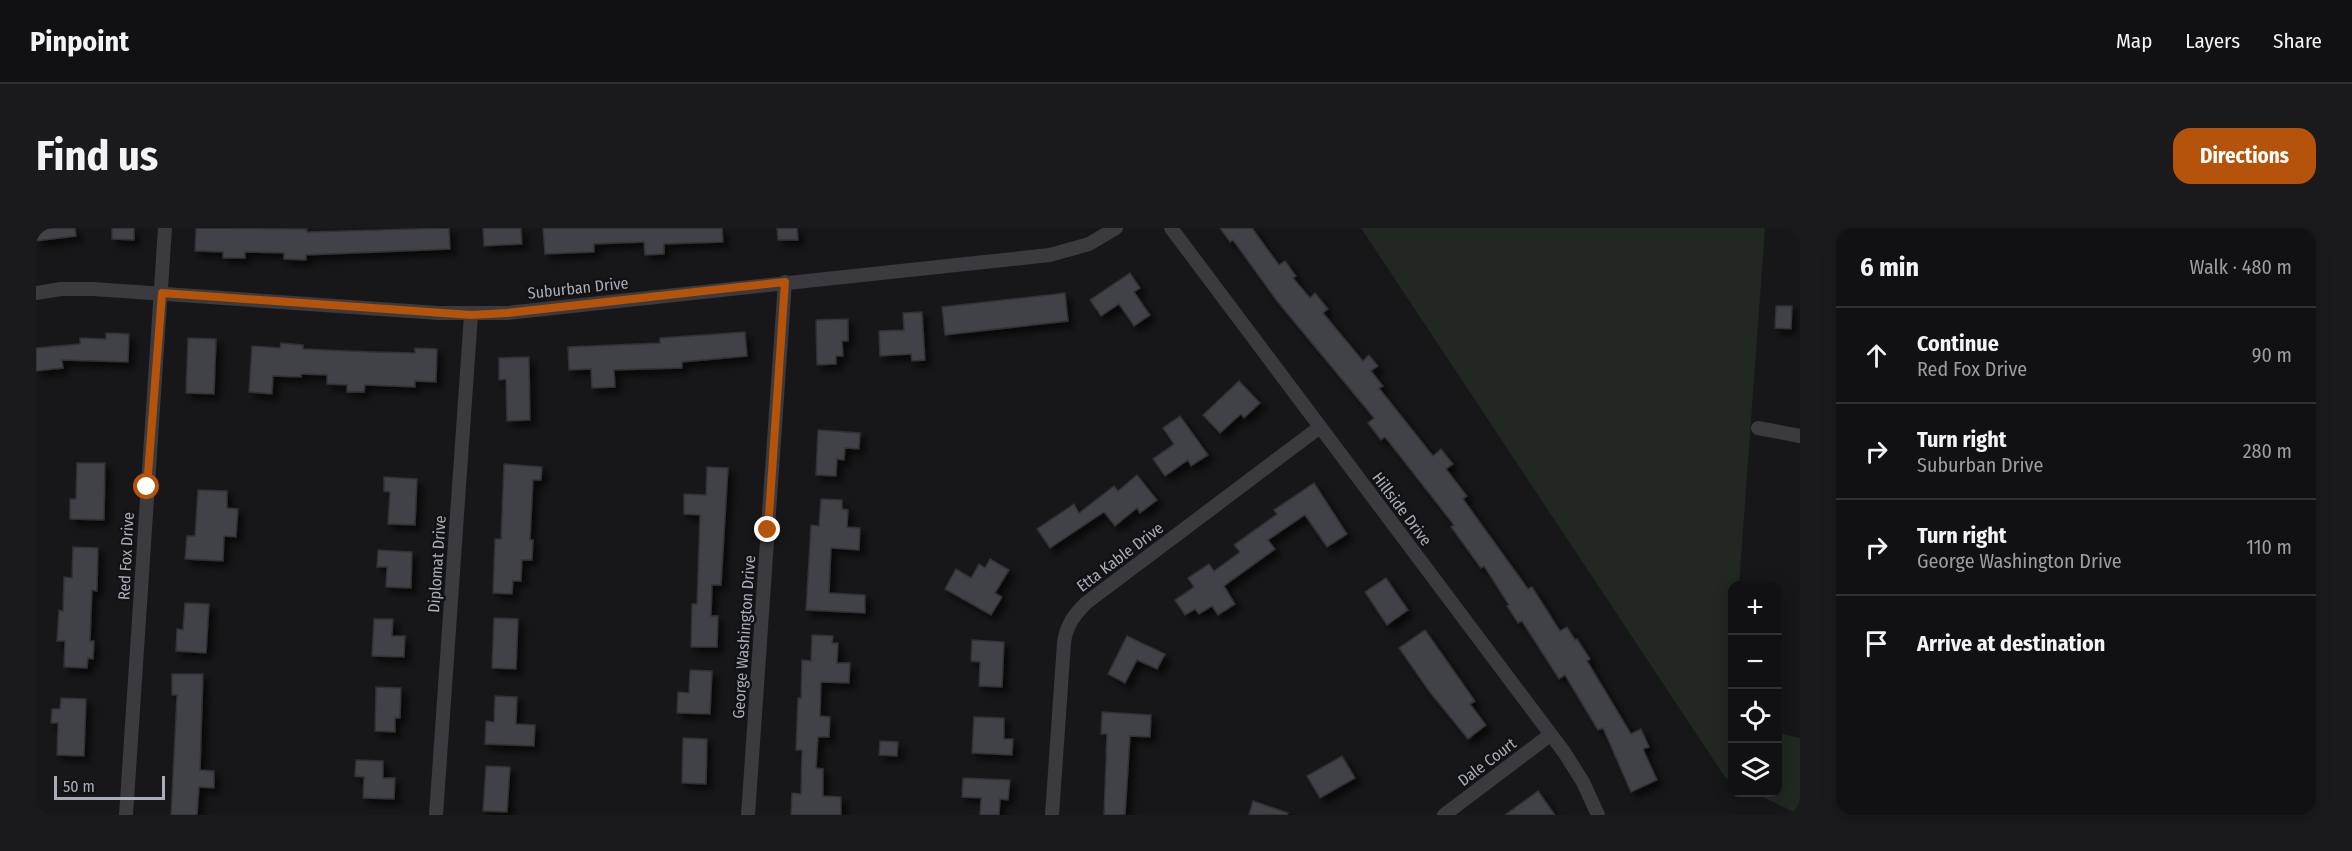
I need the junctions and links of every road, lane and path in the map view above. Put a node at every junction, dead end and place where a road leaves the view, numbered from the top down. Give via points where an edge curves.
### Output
1 (165, 228) edge
2 (1116, 228) edge
3 (1171, 228) edge
4 (785, 282) junction
5 (36, 293) edge
6 (162, 293) junction
7 (471, 315) junction
8 (1320, 427) junction
9 (1758, 428) dead end
10 (1800, 436) edge
11 (1550, 735) junction
12 (126, 815) edge
13 (436, 815) edge
14 (748, 815) edge
15 (1052, 815) edge
16 (1444, 815) edge
17 (1598, 815) edge

1 - 6 street, Red Fox Drive
2 - 4 street, Suburban Drive via 1089,244 1050,255
3 - 8 street, Hillside Drive
4 - 7 street, Suburban Drive
4 - 14 street, George Washington Drive
5 - 6 street, Suburban Drive via 93,289
6 - 7 street, Suburban Drive
6 - 12 street, Red Fox Drive
7 - 13 street, Diplomat Drive
8 - 11 street, Hillside Drive
8 - 15 street, Etta Kable Drive via 1076,613 1064,643
9 - 10 street
11 - 16 street, Dale Court
11 - 17 street, Hillside Drive via 1583,782

